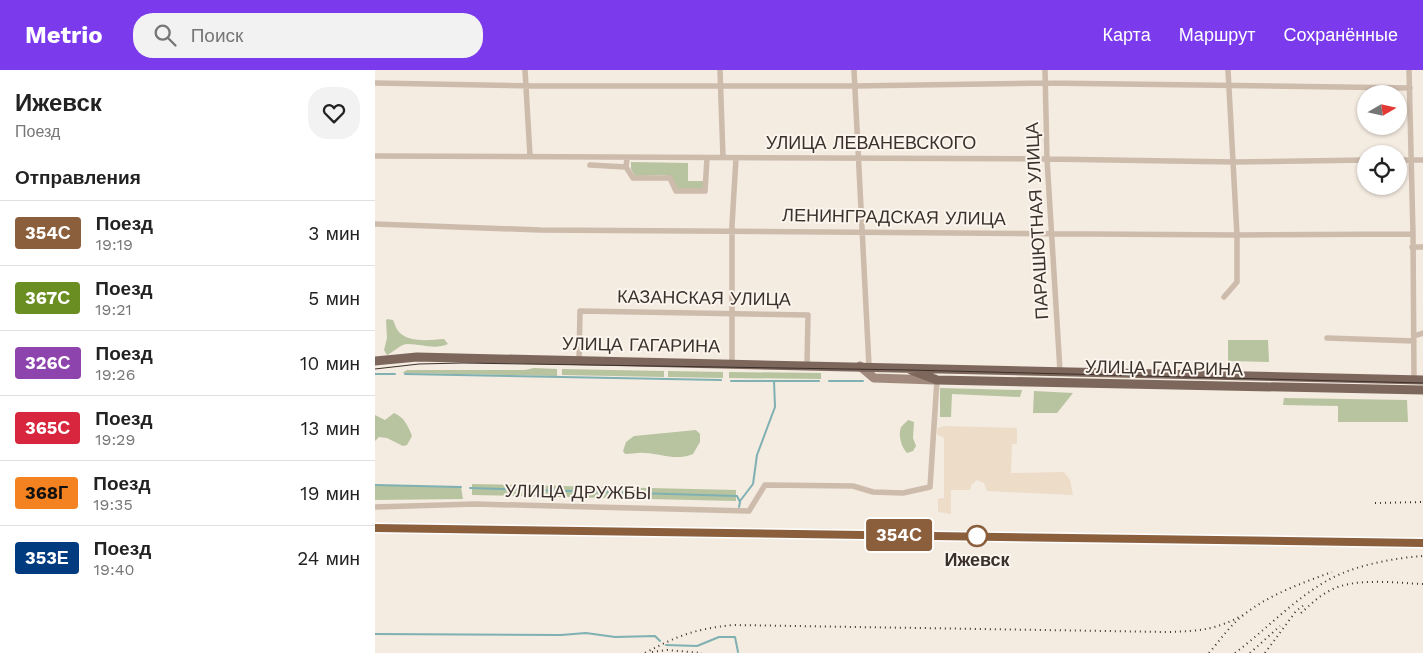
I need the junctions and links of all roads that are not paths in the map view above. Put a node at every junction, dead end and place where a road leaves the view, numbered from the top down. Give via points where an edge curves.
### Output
1 (525, 70) edge
2 (721, 70) edge
3 (854, 70) edge
4 (1045, 70) edge
5 (1228, 70) edge
6 (1409, 70) edge
7 (375, 83) edge
8 (1045, 83) junction
9 (1229, 84) junction
10 (527, 86) junction
11 (721, 86) junction
12 (854, 86) junction
13 (1410, 88) junction
14 (375, 156) edge
15 (530, 156) junction
16 (723, 157) junction
17 (627, 158) junction
18 (707, 158) junction
19 (736, 158) junction
20 (857, 158) junction
21 (1047, 159) junction
22 (1357, 160) edge
23 (1407, 160) edge
24 (1411, 160) junction
25 (1423, 160) edge
26 (1234, 162) junction
27 (590, 165) dead end
28 (626, 166) junction
29 (375, 224) edge
30 (732, 231) junction
31 (861, 232) junction
32 (1053, 234) junction
33 (1413, 234) junction
34 (1237, 235) junction
35 (1412, 247) junction
36 (1423, 247) edge
37 (1224, 298) dead end
38 (732, 313) junction
39 (1423, 333) edge
40 (1327, 338) dead end
41 (1414, 339) junction
42 (579, 360) junction
43 (375, 362) edge
44 (732, 363) junction
45 (807, 365) junction
46 (864, 366) junction
47 (907, 367) junction
48 (1060, 371) junction
49 (937, 380) junction
50 (1418, 380) edge
51 (1418, 390) edge
52 (375, 507) edge

1 - 10 street
2 - 11 street
3 - 12 street
4 - 8 street, ПАРАШЮТНАЯ УЛИЦА
5 - 9 street
6 - 13 street
7 - 10 street
8 - 9 street
8 - 12 street
8 - 21 street, ПАРАШЮТНАЯ УЛИЦА
9 - 13 street
9 - 26 street
10 - 11 street
10 - 15 street
11 - 12 street
11 - 16 street
12 - 20 street
13 - 24 street
14 - 15 street, УЛИЦА ЛЕВАНЕВСКОГО
15 - 17 street, УЛИЦА ЛЕВАНЕВСКОГО
16 - 18 street, УЛИЦА ЛЕВАНЕВСКОГО
16 - 19 street, УЛИЦА ЛЕВАНЕВСКОГО
17 - 18 street, УЛИЦА ЛЕВАНЕВСКОГО
17 - 28 street
18 - 28 street via 705,191 676,191 670,178 633,178
19 - 20 street, УЛИЦА ЛЕВАНЕВСКОГО
19 - 30 street
20 - 21 street, УЛИЦА ЛЕВАНЕВСКОГО
20 - 31 street
21 - 26 street, УЛИЦА ЛЕВАНЕВСКОГО
21 - 32 street, ПАРАШЮТНАЯ УЛИЦА
22 - 26 street, УЛИЦА ЛЕВАНЕВСКОГО
23 - 24 street
24 - 25 street
24 - 33 street
26 - 34 street
27 - 28 street
29 - 30 street, ЛЕНИНГРАДСКАЯ УЛИЦА via 540,230
30 - 31 street, ЛЕНИНГРАДСКАЯ УЛИЦА
30 - 38 street
31 - 32 street, ЛЕНИНГРАДСКАЯ УЛИЦА
31 - 46 street
32 - 34 street, ЛЕНИНГРАДСКАЯ УЛИЦА
32 - 48 street, ПАРАШЮТНАЯ УЛИЦА
33 - 34 street, ЛЕНИНГРАДСКАЯ УЛИЦА
33 - 35 street
34 - 37 street via 1237,282
35 - 36 street
35 - 41 street
38 - 42 street, КАЗАНСКАЯ УЛИЦА via 580,312
38 - 44 street
38 - 45 street, КАЗАНСКАЯ УЛИЦА via 808,315
39 - 41 street
40 - 41 street
41 - 50 street
42 - 43 main road, УЛИЦА ГАГАРИНА via 417,357
42 - 44 main road, УЛИЦА ГАГАРИНА
44 - 45 main road, УЛИЦА ГАГАРИНА
45 - 46 main road, УЛИЦА ГАГАРИНА
46 - 47 main road, УЛИЦА ГАГАРИНА
46 - 49 street via 874,378
47 - 48 main road, УЛИЦА ГАГАРИНА
47 - 49 main road, УЛИЦА ГАГАРИНА
48 - 50 main road, УЛИЦА ГАГАРИНА
49 - 51 main road, УЛИЦА ГАГАРИНА
49 - 52 street, УЛИЦА ДРУЖБЫ via 930,487 903,493 873,492 853,486 765,484 749,511 475,504
50 - 51 main road

